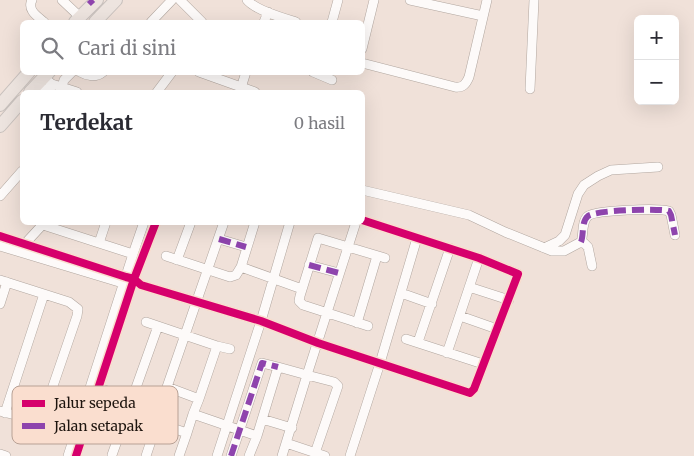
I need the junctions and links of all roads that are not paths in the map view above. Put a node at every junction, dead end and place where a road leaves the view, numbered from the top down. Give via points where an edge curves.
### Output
1 (32, 0) edge
2 (62, 0) edge
3 (97, 0) edge
4 (116, 0) edge
5 (172, 0) edge
6 (180, 0) edge
7 (247, 0) edge
8 (337, 0) edge
9 (374, 0) edge
10 (410, 0) edge
11 (487, 0) edge
12 (534, 0) edge
13 (268, 12) junction
14 (483, 16) junction
15 (42, 20) edge
16 (78, 20) edge
17 (97, 20) edge
18 (153, 20) edge
19 (200, 20) edge
20 (265, 20) edge
21 (290, 20) edge
22 (332, 20) edge
23 (365, 36) edge
24 (365, 64) edge
25 (69, 75) edge
26 (170, 75) edge
27 (206, 75) edge
28 (245, 75) edge
29 (321, 75) edge
30 (25, 77) edge
31 (332, 80) dead end
32 (35, 87) edge
33 (62, 87) junction
34 (530, 89) dead end
35 (71, 90) edge
36 (158, 90) edge
37 (240, 90) edge
38 (20, 104) edge
39 (0, 105) edge
40 (0, 126) edge
41 (658, 167) dead end
42 (20, 173) edge
43 (365, 191) edge
44 (0, 196) edge
45 (365, 221) edge
46 (43, 225) edge
47 (47, 225) edge
48 (105, 225) edge
49 (143, 225) edge
50 (155, 225) edge
51 (190, 225) edge
52 (223, 225) edge
53 (254, 225) edge
54 (289, 225) edge
55 (355, 225) edge
56 (308, 235) dead end
57 (675, 235) dead end
58 (0, 236) edge
59 (318, 238) junction
60 (417, 238) junction
61 (219, 239) junction
62 (580, 242) junction
63 (99, 243) junction
64 (0, 246) edge
65 (348, 246) junction
66 (246, 247) junction
67 (22, 248) junction
68 (450, 248) junction
69 (544, 248) junction
70 (133, 254) junction
71 (166, 256) dead end
72 (479, 258) junction
73 (177, 260) junction
74 (309, 265) junction
75 (592, 266) dead end
76 (241, 267) junction
77 (206, 271) junction
78 (339, 274) junction
79 (272, 280) junction
80 (4, 281) edge
81 (131, 282) junction
82 (469, 288) junction
83 (302, 289) junction
84 (401, 293) junction
85 (44, 294) junction
86 (509, 300) junction
87 (197, 302) junction
88 (0, 304) edge
89 (432, 304) junction
90 (326, 313) junction
91 (460, 316) junction
92 (261, 321) junction
93 (146, 322) dead end
94 (357, 323) junction
95 (158, 326) junction
96 (368, 326) dead end
97 (497, 329) junction
98 (185, 336) junction
99 (406, 338) dead end
100 (418, 342) junction
101 (318, 343) junction
102 (216, 346) junction
103 (230, 349) dead end
104 (447, 353) junction
105 (380, 363) junction
106 (483, 364) junction
107 (278, 367) junction
108 (307, 375) junction
109 (53, 386) edge
110 (93, 386) edge
111 (100, 386) edge
112 (137, 386) edge
113 (167, 386) edge
114 (178, 391) edge
115 (200, 399) junction
116 (2, 412) edge
117 (193, 414) junction
118 (262, 419) junction
119 (228, 426) junction
120 (292, 428) junction
121 (178, 430) edge
122 (241, 430) junction
123 (187, 433) junction
124 (257, 436) junction
125 (72, 444) edge
126 (80, 444) edge
127 (150, 444) edge
128 (286, 444) junction
129 (103, 451) dead end
130 (0, 454) edge
131 (314, 454) edge
132 (114, 455) edge
133 (6, 456) edge
134 (68, 456) edge
135 (76, 456) edge
136 (146, 456) edge
137 (179, 456) edge
138 (217, 456) edge
139 (231, 456) edge
140 (249, 456) edge
141 (282, 456) edge
142 (325, 456) edge
143 (350, 456) edge

1 - 15 street via 31,10
2 - 16 street
3 - 16 highway
4 - 17 highway
5 - 18 street
6 - 19 street
7 - 13 street
8 - 22 street
9 - 23 street
10 - 14 street
11 - 14 street
12 - 34 street
13 - 20 street
13 - 21 street
14 - 24 street via 469,77 462,87
25 - 33 street
26 - 36 street
27 - 37 street
28 - 37 street
29 - 31 street
30 - 32 highway
30 - 39 highway
32 - 33 street
33 - 35 street
38 - 40 highway
41 - 69 street via 611,170 584,185 565,235
42 - 44 street
43 - 69 street via 469,215
45 - 60 street
46 - 67 street
47 - 63 street
48 - 63 street
49 - 70 street
50 - 81 street
51 - 73 street
52 - 61 street
53 - 66 street
54 - 79 street
55 - 65 street
56 - 59 street
57 - 62 street via 671,215 666,210 602,212 587,217
58 - 67 street
59 - 65 street
59 - 74 street
60 - 68 street
60 - 84 street
61 - 66 street
61 - 77 street
62 - 69 street via 564,251
62 - 75 street via 587,245
63 - 70 street
64 - 67 street
65 - 78 street
65 - 94 street via 381,257
66 - 76 street
67 - 81 street
68 - 72 street
68 - 89 street
70 - 81 street
71 - 73 street
72 - 82 street
72 - 86 street via 518,274
73 - 77 street
74 - 78 street
74 - 83 street
76 - 77 street via 232,278
76 - 79 street
77 - 87 street
78 - 90 street
79 - 83 street
79 - 92 street
80 - 85 street
80 - 88 street
81 - 87 street
81 - 110 street
81 - 111 street
82 - 86 street
82 - 91 street
83 - 90 street via 301,304
84 - 89 street
84 - 105 street
85 - 109 street via 78,309
85 - 116 street
86 - 97 street
87 - 92 street
87 - 98 street
89 - 100 street
90 - 94 street
90 - 101 street
91 - 97 street
91 - 104 street
92 - 101 street
92 - 119 street
93 - 95 street
94 - 96 street
95 - 98 street
95 - 112 street
97 - 106 street
98 - 102 street
98 - 113 street
99 - 100 street
100 - 104 street
101 - 105 street
101 - 108 street
102 - 103 street
102 - 115 street
104 - 106 street
105 - 106 street via 470,393
105 - 143 street
107 - 108 street
107 - 118 street
107 - 122 street via 260,362
108 - 120 street
108 - 131 street via 338,386
114 - 115 street
115 - 117 street
117 - 119 street
117 - 123 street
118 - 120 street
118 - 124 street
119 - 122 street
119 - 138 street
120 - 128 street
121 - 123 street
122 - 124 street
122 - 139 street
123 - 137 street
124 - 140 street
125 - 134 street
126 - 135 street
127 - 136 street
128 - 131 street
128 - 141 street
129 - 132 street
130 - 133 street
131 - 142 street

